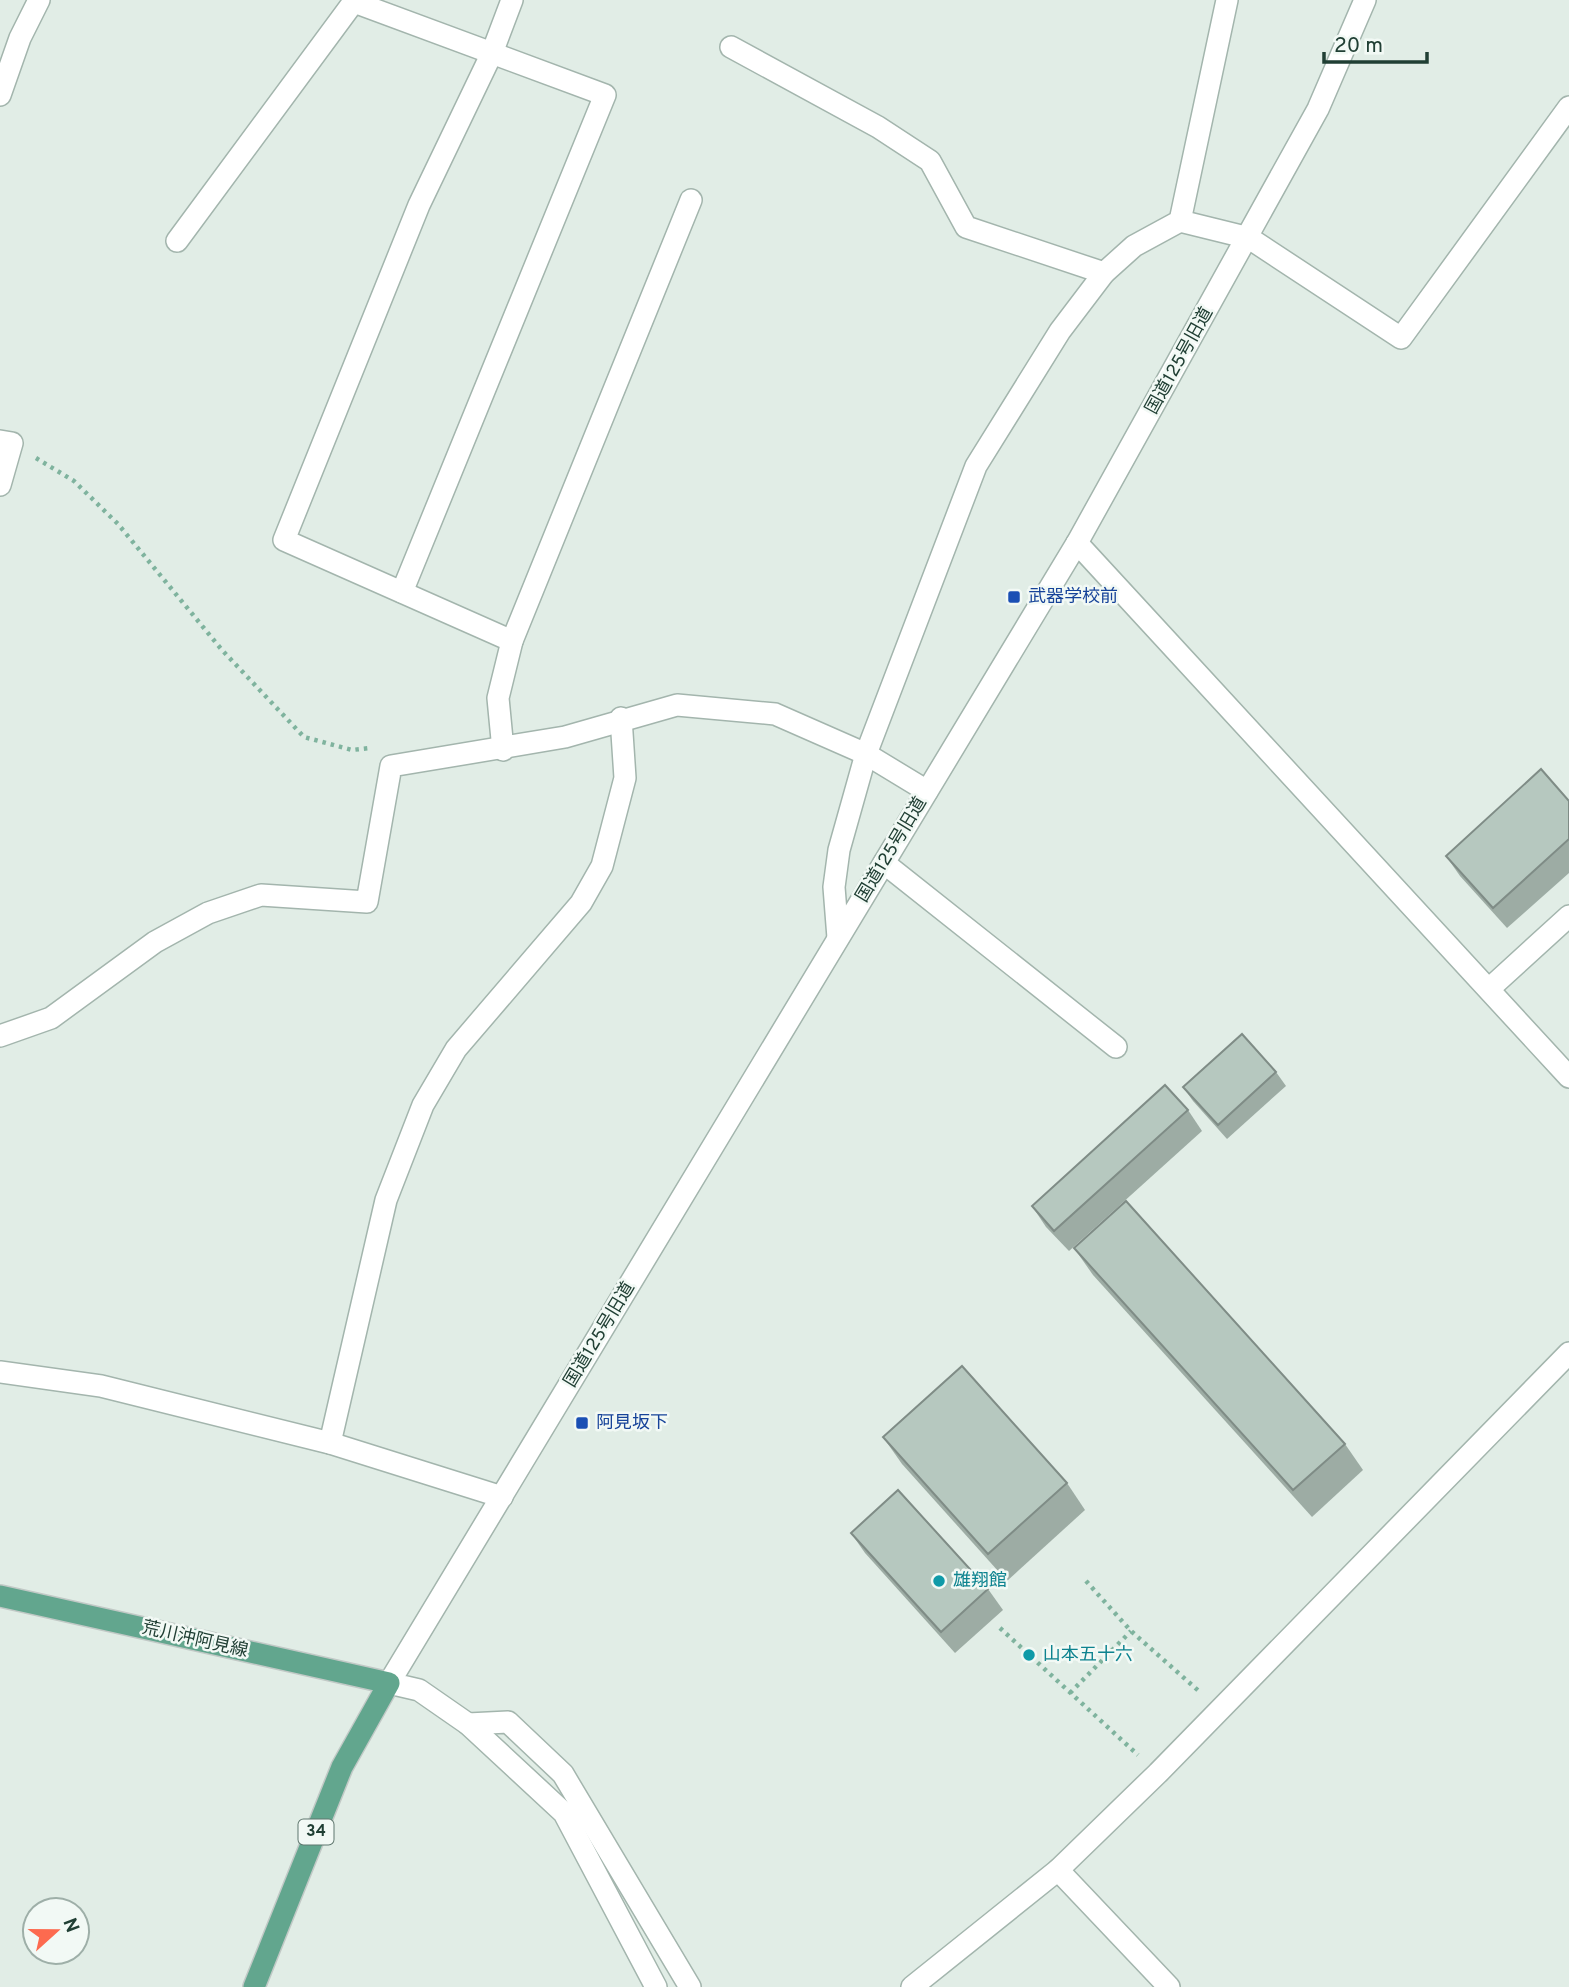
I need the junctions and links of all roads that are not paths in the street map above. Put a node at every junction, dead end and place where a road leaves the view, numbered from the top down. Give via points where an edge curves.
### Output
1 (39, 0) edge
2 (512, 0) edge
3 (1227, 0) edge
4 (1365, 0) edge
5 (355, 1) edge
6 (731, 47) dead end
7 (492, 53) junction
8 (0, 95) edge
9 (1569, 107) edge
10 (691, 200) dead end
11 (1180, 221) junction
12 (1249, 238) junction
13 (177, 240) dead end
14 (1104, 273) junction
15 (6, 442) edge
16 (0, 485) edge
17 (1077, 543) junction
18 (402, 592) junction
19 (512, 641) junction
20 (621, 719) junction
21 (503, 750) junction
22 (866, 754) junction
23 (927, 792) junction
24 (884, 863) junction
25 (1569, 916) edge
26 (838, 938) junction
27 (1489, 989) junction
28 (0, 1036) edge
29 (1116, 1048) dead end
30 (1569, 1077) edge
31 (1569, 1353) edge
32 (0, 1372) edge
33 (330, 1443) junction
34 (502, 1497) junction
35 (0, 1596) edge
36 (389, 1683) junction
37 (468, 1724) junction
38 (1058, 1870) junction
39 (254, 1987) edge
40 (656, 1987) edge
41 (690, 1987) edge
42 (912, 1987) edge
43 (1170, 1987) edge

1 - 8 street
2 - 7 street
3 - 11 street
4 - 12 street, 国道125号旧道 via 1318,109
5 - 7 street
5 - 13 street
6 - 14 street via 878,127 930,161 966,227
7 - 18 street via 604,95
7 - 18 street via 419,205 284,540
9 - 12 street via 1401,338
10 - 19 street
11 - 12 street
11 - 14 street via 1133,246
12 - 17 street, 国道125号旧道
14 - 22 street via 1060,331 976,466
15 - 16 street
17 - 23 street, 国道125号旧道
17 - 27 street
18 - 19 street
19 - 21 street via 498,698
20 - 21 street
20 - 22 street via 677,705 775,714
20 - 33 street via 625,778 602,866 581,903 456,1049 423,1105 386,1200
21 - 28 street via 391,766 367,902 261,895 208,913 155,942 51,1018
22 - 23 street
22 - 26 street via 839,850 834,887
23 - 24 street, 国道125号旧道
24 - 26 street, 国道125号旧道
24 - 29 street
25 - 27 street
26 - 34 street, 国道125号旧道
27 - 30 street
31 - 38 street
32 - 33 street via 101,1386
33 - 34 street
34 - 36 street, 国道125号旧道
35 - 36 main road, 荒川沖阿見線
36 - 37 street via 419,1689
36 - 39 main road, 34 via 342,1767
37 - 40 street via 564,1813
37 - 41 street via 508,1723 564,1774
38 - 42 street
38 - 43 street

